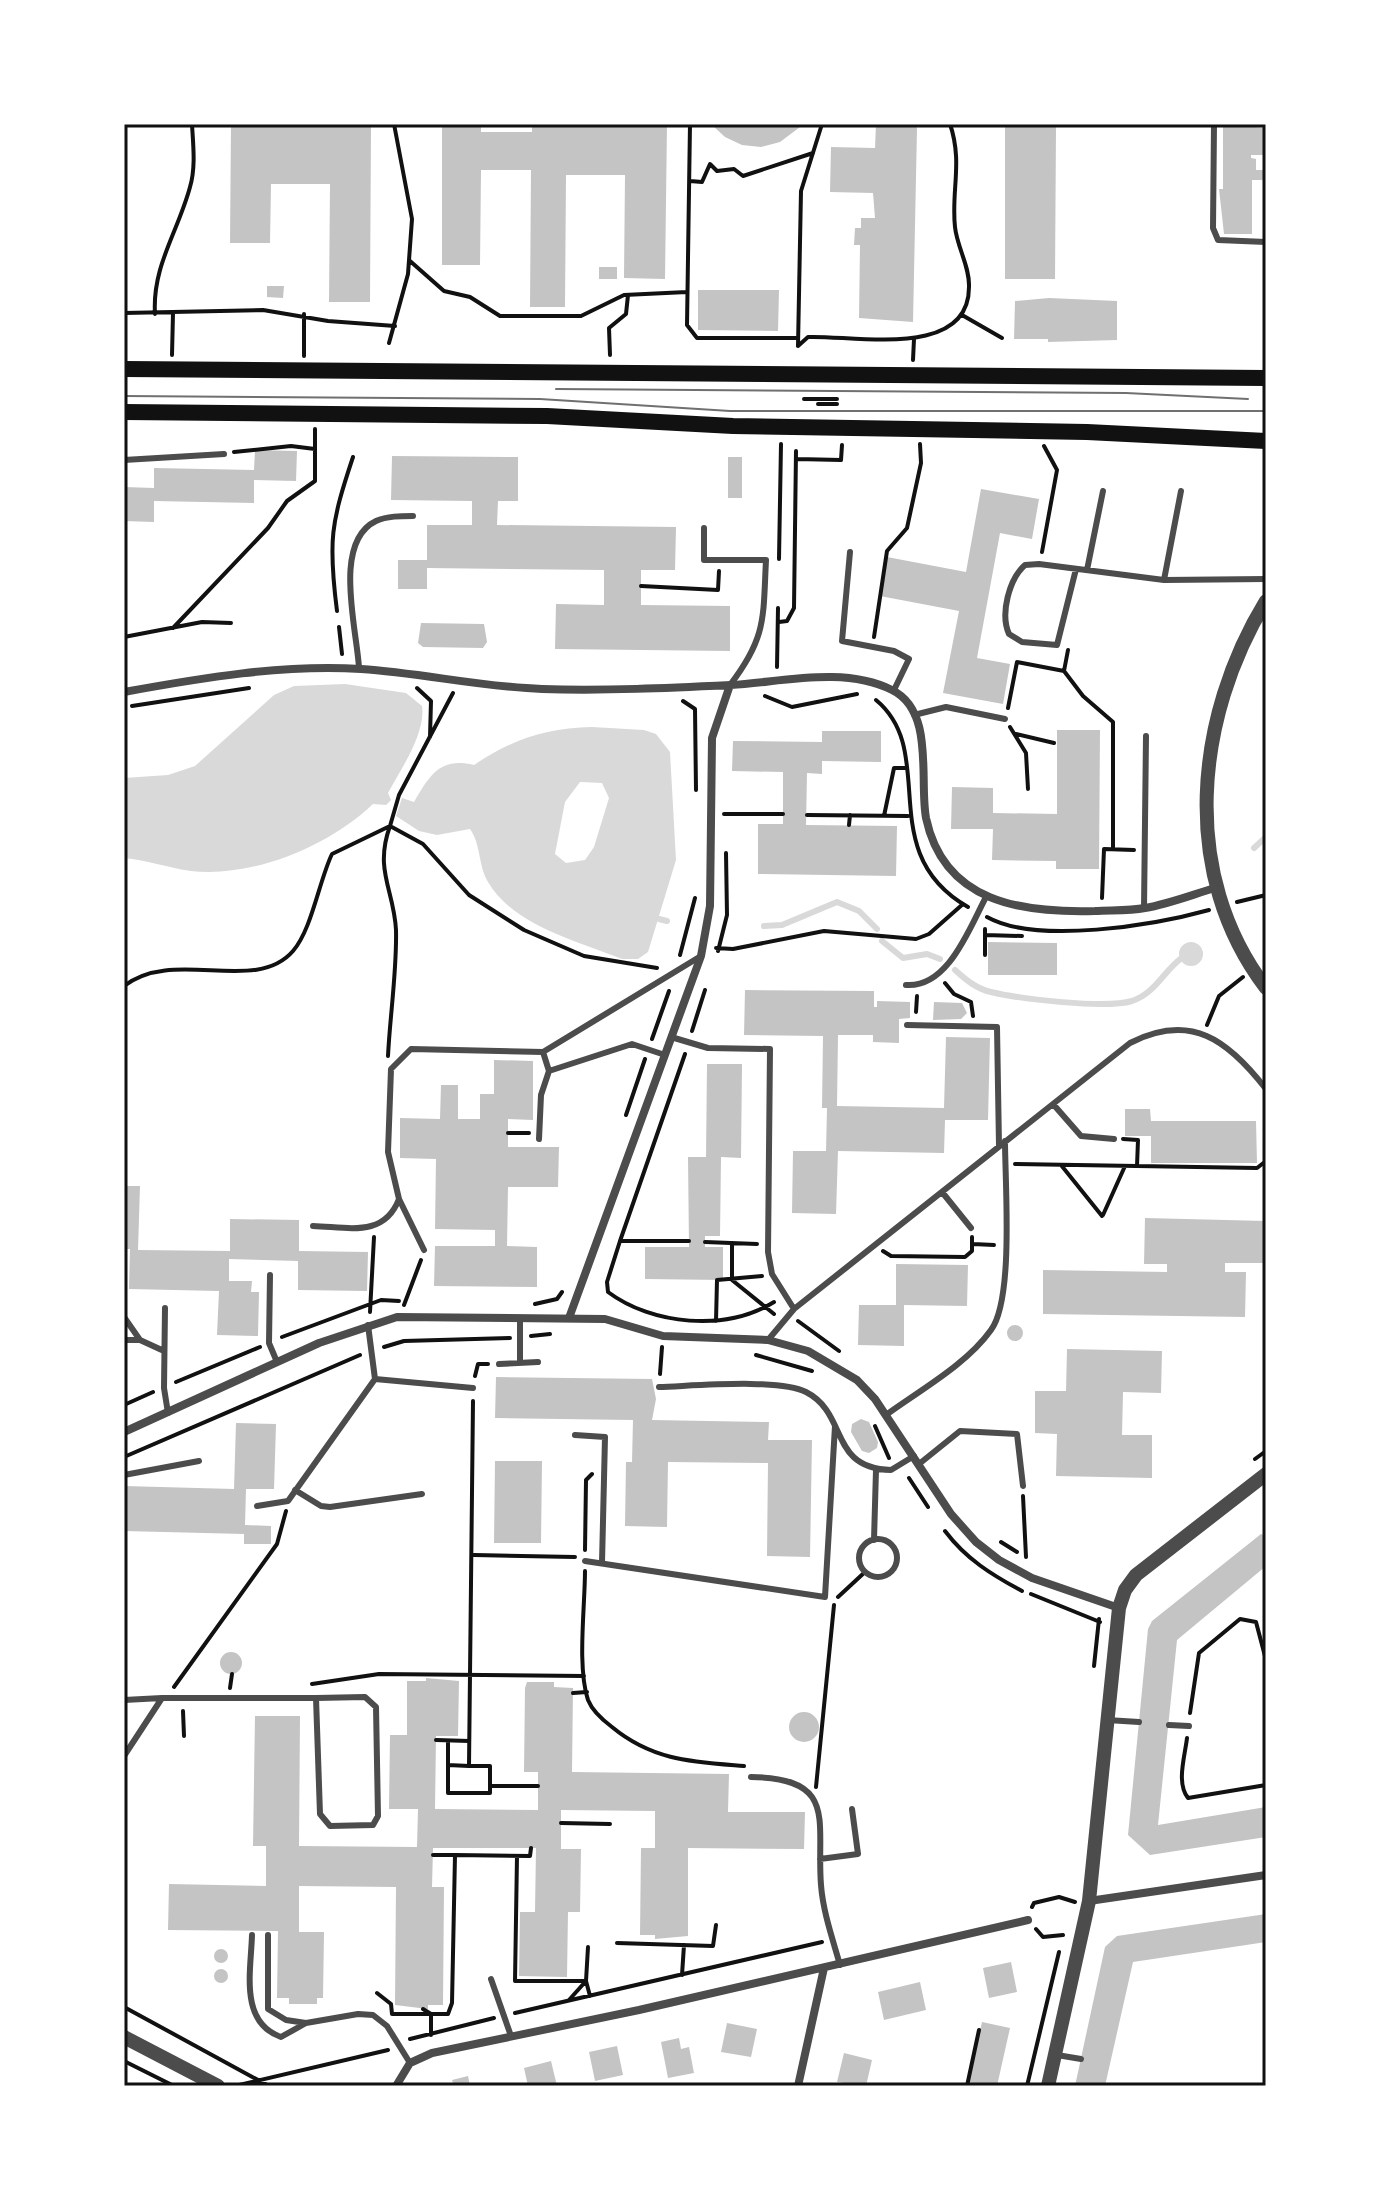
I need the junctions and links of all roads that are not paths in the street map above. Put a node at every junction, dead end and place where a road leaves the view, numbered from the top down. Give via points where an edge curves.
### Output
1 (1214, 124) edge
2 (1266, 242) edge
3 (124, 369) edge
4 (1266, 378) edge
5 (124, 412) edge
6 (1266, 441) edge
7 (224, 454) road end
8 (124, 460) edge
9 (1103, 491) dead end
10 (1181, 491) dead end
11 (413, 516) dead end
12 (704, 528) dead end
13 (850, 552) dead end
14 (1076, 569) junction
15 (1087, 570) junction
16 (1266, 579) edge
17 (1164, 580) junction
18 (1266, 601) edge
19 (359, 668) junction
20 (730, 685) junction
21 (894, 690) junction
22 (124, 692) edge
23 (914, 715) junction
24 (1005, 719) road end
25 (1146, 736) dead end
26 (1218, 887) junction
27 (986, 897) junction
28 (1144, 909) junction
29 (701, 956) junction
30 (906, 985) dead end
31 (1266, 988) edge
32 (907, 1025) dead end
33 (671, 1037) junction
34 (543, 1052) junction
35 (665, 1055) junction
36 (549, 1071) junction
37 (1266, 1089) edge
38 (1053, 1104) junction
39 (539, 1139) dead end
40 (1114, 1139) road end
41 (1002, 1144) junction
42 (942, 1192) junction
43 (399, 1199) junction
44 (313, 1226) dead end
45 (971, 1228) road end
46 (424, 1250) road end
47 (270, 1275) dead end
48 (165, 1308) dead end
49 (794, 1309) junction
50 (124, 1317) edge
51 (520, 1318) junction
52 (569, 1318) junction
53 (368, 1325) junction
54 (124, 1340) edge
55 (140, 1340) junction
56 (768, 1340) junction
57 (164, 1351) junction
58 (277, 1362) junction
59 (538, 1362) dead end
60 (520, 1363) junction
61 (499, 1364) dead end
62 (375, 1379) junction
63 (659, 1387) road end
64 (473, 1388) road end
65 (168, 1413) junction
66 (886, 1415) junction
67 (835, 1426) junction
68 (124, 1432) edge
69 (575, 1435) dead end
70 (916, 1460) junction
71 (199, 1461) dead end
72 (876, 1470) junction
73 (1266, 1474) edge
74 (124, 1475) edge
75 (1023, 1486) road end
76 (295, 1490) junction
77 (422, 1494) dead end
78 (257, 1506) dead end
79 (874, 1540) junction
80 (585, 1561) road end
81 (602, 1563) junction
82 (1119, 1608) junction
83 (162, 1698) junction
84 (316, 1698) junction
85 (124, 1700) edge
86 (1107, 1720) junction
87 (1139, 1722) dead end
88 (1169, 1725) dead end
89 (1189, 1726) road end
90 (124, 1756) edge
91 (751, 1777) dead end
92 (852, 1809) dead end
93 (820, 1859) junction
94 (1266, 1875) edge
95 (1089, 1901) junction
96 (1028, 1920) road end
97 (252, 1935) dead end
98 (268, 1935) dead end
99 (840, 1965) junction
100 (824, 1968) junction
101 (491, 1979) dead end
102 (306, 2023) junction
103 (511, 2036) junction
104 (124, 2037) edge
105 (1055, 2054) junction
106 (1081, 2059) dead end
107 (410, 2063) junction
108 (218, 2086) edge
109 (396, 2086) edge
110 (798, 2086) edge
111 (1048, 2086) edge

1 - 2 lane via 1213,228 1218,240
3 - 4 main road
5 - 6 main road via 547,416
7 - 8 lane
9 - 15 lane
10 - 17 lane
11 - 19 lane via 377,520 356,540 349,559
12 - 20 lane via 704,560 766,560 760,636
13 - 21 lane via 842,641 873,645 909,659
14 - 14 lane via 1039,564 1016,572 1005,619 1009,634 1022,642 1057,645
14 - 15 lane
15 - 17 lane
16 - 17 lane
18 - 26 street via 1231,668 1209,747 1208,829
19 - 20 street via 543,689
19 - 22 street via 277,671
20 - 21 street via 856,677
20 - 29 street via 712,738 710,906
21 - 23 street
23 - 24 lane via 946,707
23 - 27 street via 934,843 947,865
25 - 28 lane
26 - 28 street
26 - 31 street via 1235,937
27 - 28 street via 1016,908
27 - 30 lane via 939,974 918,986
29 - 33 street
29 - 34 lane
32 - 41 lane via 997,1027
33 - 35 street
33 - 49 lane via 708,1048 770,1049 768,1245 772,1274
34 - 36 lane
34 - 43 lane via 411,1049 391,1069 388,1152
35 - 36 lane via 632,1044
35 - 52 street
36 - 39 lane via 541,1095
37 - 38 lane via 1228,1047 1195,1031 1175,1029 1130,1043
38 - 40 lane via 1081,1136
38 - 41 lane
41 - 42 lane
41 - 66 lane via 1004,1292 993,1327 979,1345
42 - 45 lane
42 - 49 lane
43 - 44 lane via 386,1222 374,1227
43 - 46 lane
47 - 58 lane via 269,1343
48 - 57 lane
49 - 56 lane
50 - 55 lane
51 - 52 street
51 - 53 street via 397,1317
51 - 60 lane
52 - 56 street via 605,1319 663,1336
53 - 58 street
53 - 62 lane
54 - 55 lane
55 - 57 lane
56 - 66 street via 833,1363 857,1380
57 - 65 lane
58 - 65 street
59 - 60 lane
60 - 61 lane
62 - 64 lane
62 - 76 lane
63 - 67 lane via 764,1386 805,1392
65 - 68 street
66 - 70 street
67 - 72 lane via 848,1454
67 - 81 lane via 825,1597
69 - 81 lane via 605,1437
70 - 72 lane
70 - 75 lane via 960,1431 1017,1434
70 - 82 street via 951,1514 999,1560 1032,1578
71 - 74 lane
72 - 79 lane
73 - 82 street via 1136,1575
76 - 77 lane via 330,1507
76 - 78 lane via 288,1501
79 - 79 lane via 859,1556 865,1572 883,1577 896,1563 892,1545
80 - 81 lane
82 - 86 street
83 - 84 lane
83 - 85 lane
83 - 90 lane
84 - 84 lane via 365,1697 376,1707 378,1809 373,1825 330,1826 320,1814
86 - 87 lane
86 - 95 street
88 - 89 lane
91 - 93 lane via 782,1777 813,1797 820,1810
92 - 93 lane via 858,1854
93 - 99 lane via 821,1888
94 - 95 street
95 - 105 street
96 - 99 street
97 - 102 lane via 254,2016 281,2037
98 - 102 lane via 268,2009 286,2020
99 - 100 street
100 - 103 street
100 - 110 street
101 - 103 lane
102 - 107 lane via 373,2015 387,2026
103 - 107 street
104 - 108 street
105 - 106 lane
105 - 111 street
107 - 109 street

